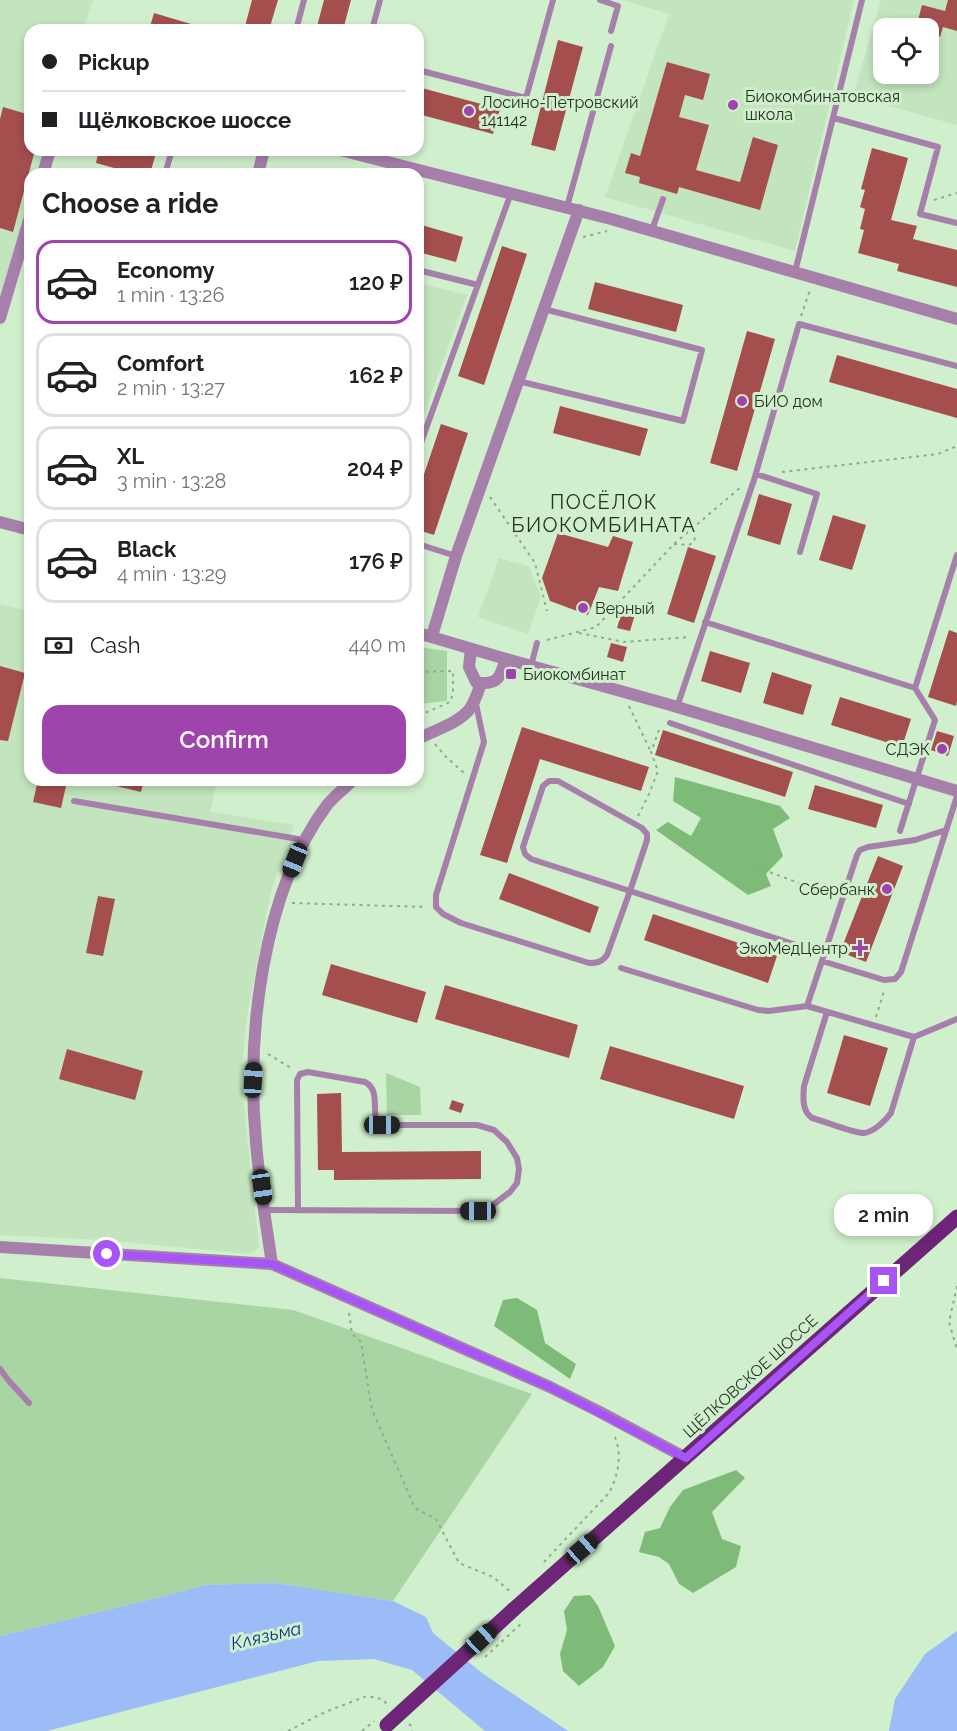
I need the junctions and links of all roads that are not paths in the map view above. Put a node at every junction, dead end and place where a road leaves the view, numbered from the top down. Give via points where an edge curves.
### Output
1 (304, 0) edge
2 (380, 0) edge
3 (553, 0) edge
4 (600, 0) edge
5 (862, 0) edge
6 (298, 24) edge
7 (374, 24) edge
8 (611, 31) dead end
9 (610, 46) dead end
10 (424, 72) edge
11 (834, 118) junction
12 (364, 156) edge
13 (413, 168) edge
14 (424, 171) edge
15 (511, 192) junction
16 (663, 199) dead end
17 (573, 209) junction
18 (957, 223) edge
19 (652, 230) junction
20 (24, 237) edge
21 (424, 272) edge
22 (795, 273) junction
23 (478, 285) junction
24 (544, 309) junction
25 (0, 318) edge
26 (957, 319) edge
27 (957, 366) edge
28 (518, 381) junction
29 (424, 434) edge
30 (755, 477) junction
31 (0, 522) edge
32 (24, 528) edge
33 (424, 546) edge
34 (800, 552) dead end
35 (957, 555) edge
36 (456, 556) junction
37 (705, 622) junction
38 (424, 634) edge
39 (432, 636) junction
40 (537, 643) road end
41 (471, 649) junction
42 (506, 659) junction
43 (531, 666) junction
44 (481, 683) junction
45 (915, 688) junction
46 (475, 700) junction
47 (672, 706) junction
48 (670, 723) dead end
49 (424, 733) edge
50 (917, 779) junction
51 (346, 786) edge
52 (957, 793) edge
53 (74, 801) dead end
54 (909, 804) junction
55 (946, 830) junction
56 (900, 831) dead end
57 (304, 840) junction
58 (630, 891) junction
59 (823, 957) junction
60 (621, 968) dead end
61 (807, 1006) junction
62 (827, 1012) junction
63 (957, 1018) edge
64 (914, 1037) junction
65 (265, 1210) junction
66 (298, 1210) junction
67 (957, 1216) edge
68 (0, 1247) edge
69 (272, 1264) junction
70 (0, 1369) edge
71 (29, 1403) dead end
72 (686, 1458) junction
73 (383, 1724) edge

1 - 6 lane
2 - 7 lane
3 - 10 lane via 526,98
4 - 8 lane via 618,6
5 - 11 lane
9 - 17 lane
11 - 18 lane via 938,147 920,214
11 - 22 lane
12 - 13 street
14 - 15 street
15 - 17 street
15 - 23 lane
16 - 19 lane
17 - 19 street
17 - 24 street
19 - 22 street
20 - 25 street
21 - 23 lane
22 - 26 street
23 - 29 lane
24 - 28 street
24 - 28 lane via 702,350 683,421
27 - 30 lane via 798,324
28 - 36 street
30 - 34 lane via 817,494
30 - 37 lane
31 - 32 street
33 - 36 lane
35 - 45 lane
36 - 39 street
37 - 45 lane
37 - 47 lane
38 - 39 street
39 - 41 street
40 - 43 lane
41 - 42 street
41 - 44 street via 469,667 476,682
42 - 43 street
42 - 44 street via 499,678
43 - 47 street
44 - 46 street
45 - 50 lane via 935,720
46 - 49 street via 459,719
46 - 58 lane via 484,742 436,895 436,907 460,923 598,963 607,955
47 - 50 street
48 - 54 lane
50 - 52 street
50 - 54 lane
51 - 57 street via 328,803
52 - 55 lane
53 - 57 lane
54 - 56 lane
55 - 59 lane via 860,850
55 - 59 lane via 901,972 895,979 884,980
57 - 65 street via 278,902 256,1027 249,1046
58 - 58 lane via 647,834 558,781 549,781 543,786 523,847 525,854
58 - 59 lane
59 - 61 lane
60 - 61 lane via 758,1010
61 - 62 lane
62 - 64 lane
62 - 64 lane via 804,1086 805,1110 812,1118 861,1132 871,1131 891,1113
63 - 64 lane
65 - 66 lane
65 - 69 street
66 - 66 lane via 478,1211 510,1192 517,1182 517,1158 494,1130 477,1125 377,1123 372,1085 308,1072 300,1074 297,1080
67 - 72 main road, ЩЁЛКОВСКОЕ ШОССЕ
68 - 69 street
69 - 72 street via 550,1387
70 - 71 lane
72 - 73 main road, ЩЁЛКОВСКОЕ ШОССЕ, bridge via 511,1604

